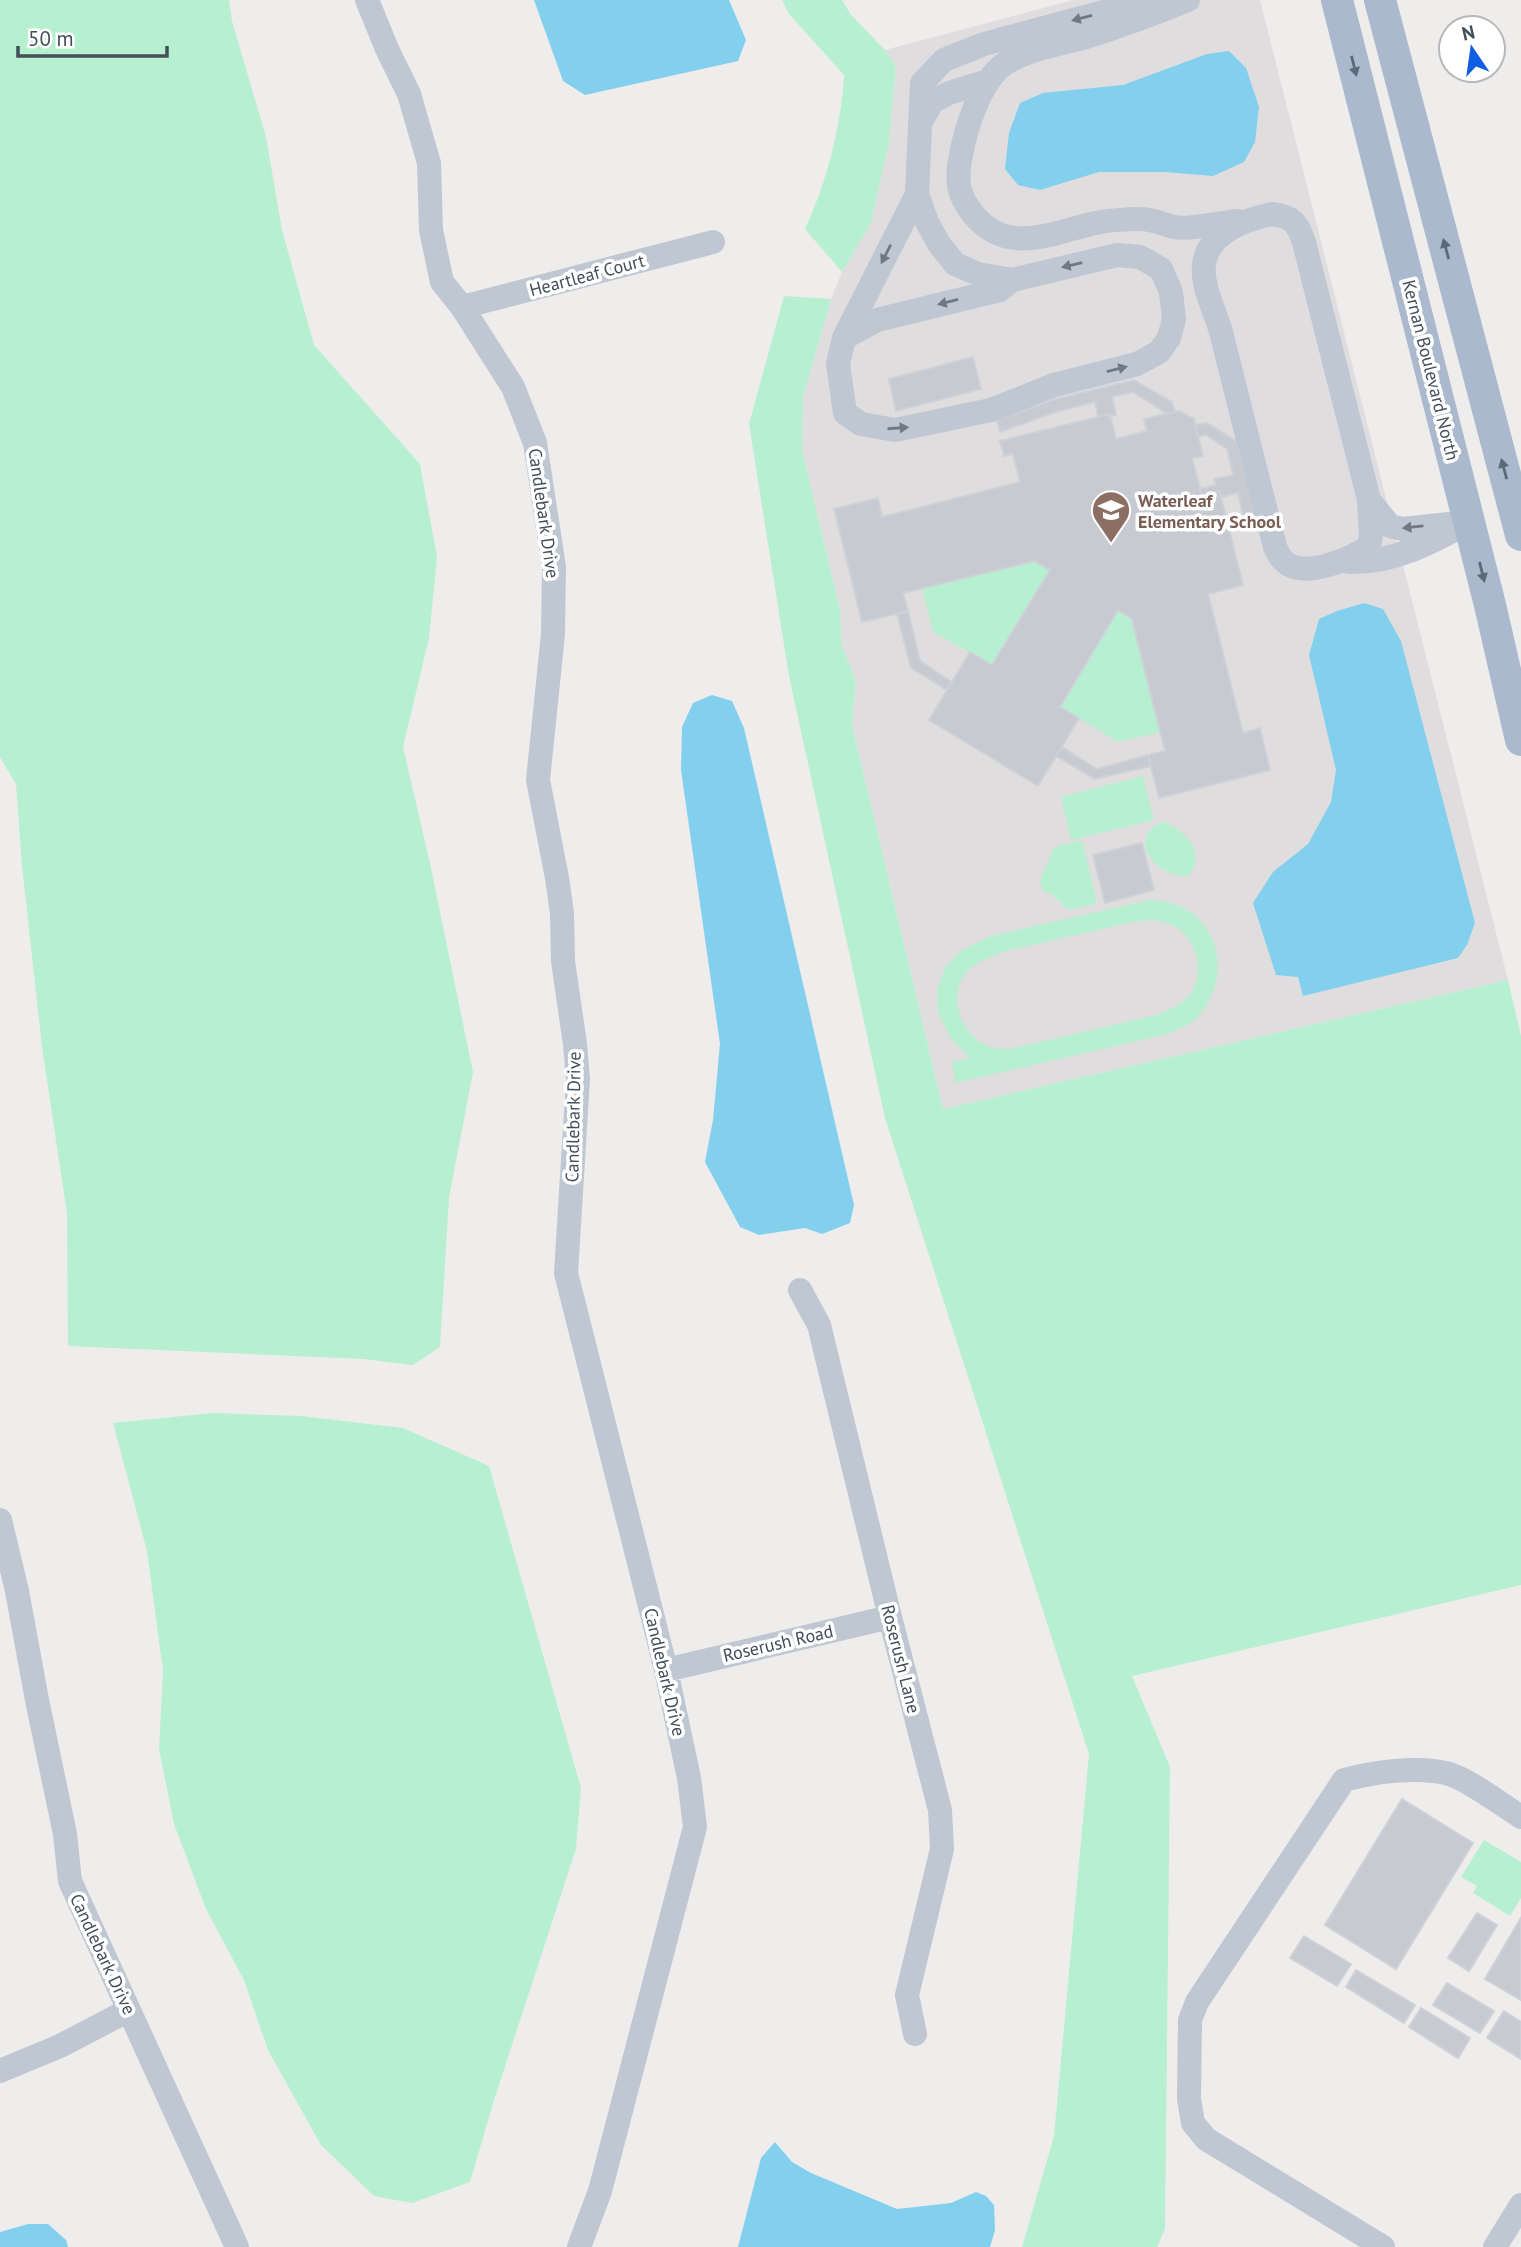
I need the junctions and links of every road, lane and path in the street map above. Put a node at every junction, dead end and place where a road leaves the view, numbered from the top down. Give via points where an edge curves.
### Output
1 (366, 0) edge
2 (1148, 0) edge
3 (1188, 0) edge
4 (1337, 0) edge
5 (1380, 0) edge
6 (988, 81) junction
7 (919, 123) junction
8 (917, 194) junction
9 (1245, 220) junction
10 (1176, 228) junction
11 (713, 242) dead end
12 (1202, 272) junction
13 (1012, 280) junction
14 (462, 307) junction
15 (844, 338) junction
16 (1369, 500) junction
17 (1469, 522) junction
18 (1521, 535) edge
19 (1343, 561) junction
20 (1521, 740) edge
21 (800, 1290) dead end
22 (0, 1520) edge
23 (890, 1617) junction
24 (666, 1670) junction
25 (1521, 1817) edge
26 (129, 2010) junction
27 (915, 2034) dead end
28 (0, 2071) edge
29 (1521, 2205) edge
30 (237, 2247) edge
31 (579, 2247) edge
32 (1383, 2247) edge
33 (1495, 2247) edge

1 - 14 street, Candlebark Drive via 409,94 429,163 431,230 442,282
2 -> 7 street via 984,44 944,60 922,83
3 - 6 street via 1031,51 1003,65
4 -> 17 main road, Kernan Boulevard North
18 -> 5 main road
6 - 7 street via 932,102
6 - 10 street via 965,130 957,174 962,200 977,219 1012,239 1137,219
7 - 8 street
8 - 13 street via 933,233 955,264
8 -> 15 street
9 - 10 street
9 - 12 street via 1215,239
9 - 16 street via 1272,214 1287,216 1298,226
10 - 12 street via 1192,248
11 - 14 street, Heartleaf Court
12 - 19 street via 1275,547 1284,562 1295,568 1313,569
13 -> 15 street via 1000,290 877,320
15 -> 13 street via 838,364 845,413 861,424 895,430 990,410 1054,385 1137,365 1159,352 1169,338 1174,319 1171,292 1161,269 1140,257 1117,255
14 - 24 street, Candlebark Drive via 513,387 535,443 554,567 553,634 538,780 562,914 578,1079 566,1273
17 -> 16 street via 1404,529 1390,526
16 - 19 street via 1369,546
17 - 19 street via 1424,547 1369,562
17 -> 20 main road, Kernan Boulevard North
21 - 23 street, Roserush Lane via 820,1325
22 - 26 street, Candlebark Drive via 65,1834 70,1881
23 - 24 street, Roserush Road
23 - 27 street, Roserush Lane via 940,1810 942,1849 907,1995
24 - 31 street, Candlebark Drive via 695,1827 600,2191
25 - 32 street via 1447,1773 1402,1770 1344,1780 1197,2002 1190,2020 1189,2099 1193,2123 1206,2139
26 - 28 street
26 - 30 street, Candlebark Drive
29 - 33 street

